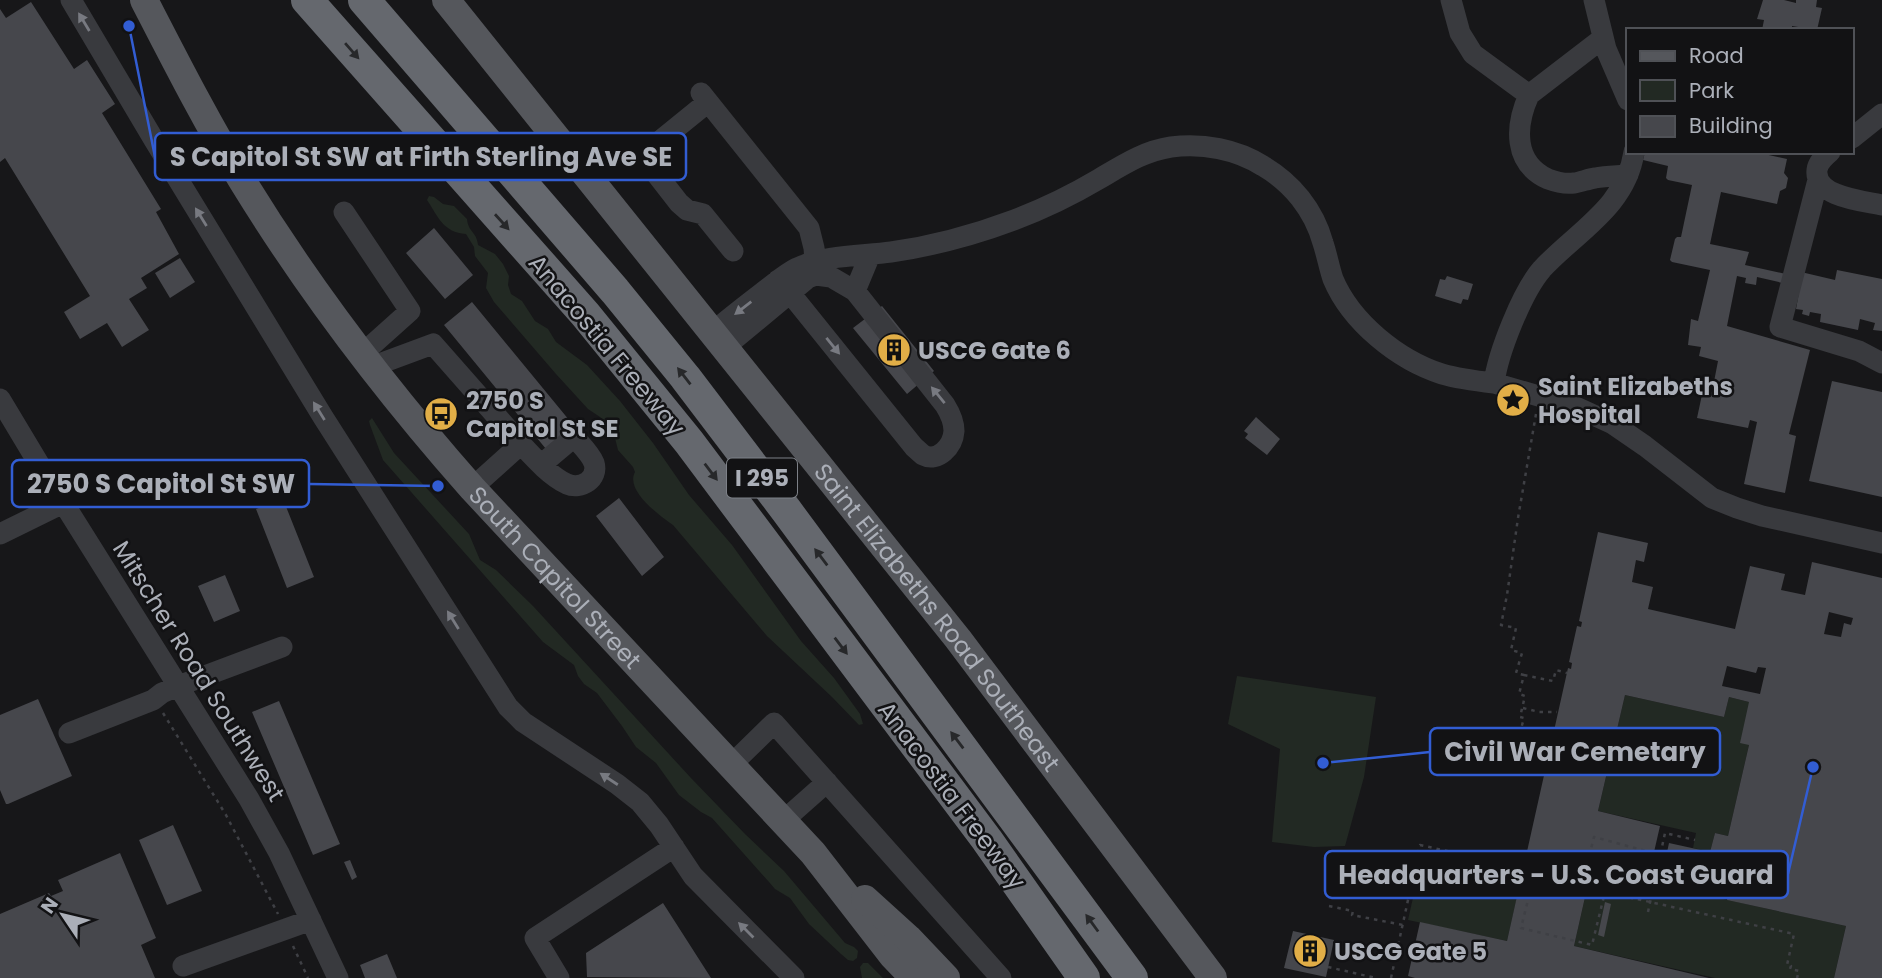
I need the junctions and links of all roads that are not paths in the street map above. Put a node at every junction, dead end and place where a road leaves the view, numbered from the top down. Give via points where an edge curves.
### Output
1 (71, 0) edge
2 (144, 0) edge
3 (307, 0) edge
4 (364, 0) edge
5 (446, 0) edge
6 (1451, 0) edge
7 (1594, 0) edge
8 (1603, 38) junction
9 (1529, 95) junction
10 (1626, 95) edge
11 (1882, 114) edge
12 (1854, 136) edge
13 (1633, 154) edge
14 (1827, 154) edge
15 (1628, 175) junction
16 (1818, 180) junction
17 (1882, 205) edge
18 (344, 212) dead end
19 (733, 251) dead end
20 (870, 254) junction
21 (815, 268) junction
22 (784, 286) junction
23 (855, 291) junction
24 (719, 340) junction
25 (366, 360) junction
26 (1882, 363) edge
27 (1494, 383) junction
28 (0, 399) edge
29 (521, 444) junction
30 (542, 464) dead end
31 (472, 488) junction
32 (63, 503) junction
33 (0, 534) edge
34 (1882, 543) edge
35 (282, 647) dead end
36 (178, 686) junction
37 (69, 733) dead end
38 (731, 765) junction
39 (827, 782) junction
40 (783, 821) junction
41 (674, 846) junction
42 (813, 853) junction
43 (311, 920) junction
44 (183, 966) dead end
45 (338, 978) edge
46 (559, 978) edge
47 (794, 978) edge
48 (914, 978) edge
49 (946, 978) edge
50 (1001, 978) edge
51 (1084, 978) edge
52 (1132, 978) edge
53 (1213, 978) edge

41 -> 1 street via 634,797 508,707 323,417
2 - 25 main road, South Capitol Street via 245,185
3 -> 51 highway, Anacostia Freeway / I 295 via 663,410 995,851
52 -> 4 highway, Anacostia Freeway / I 295 via 693,388
5 - 24 main road, Saint Elizabeths Road Southeast
6 - 9 street via 1460,33 1473,54
7 - 8 street
8 - 9 street
8 - 10 street
9 - 15 street via 1519,134 1524,156 1535,173 1554,182 1573,183
11 - 12 street
13 - 15 street
14 - 16 street via 1819,165
15 - 27 street via 1605,212 1533,280 1499,359
16 - 17 street via 1830,192
16 - 26 street via 1780,327 1859,351
18 - 25 street via 410,311
19 - 21 street via 704,214 679,203 651,167 655,145 704,98 809,228
20 - 21 street
20 - 23 street
20 - 27 street via 950,240 1014,220 1158,150 1199,146 1224,150 1252,159 1295,191 1317,226 1339,289 1382,340 1426,368
21 - 22 street via 795,269
21 - 23 street
22 -> 23 street via 914,447 931,457 940,454 952,442 953,423 946,405
22 - 24 street
24 - 53 main road, Saint Elizabeths Road Southeast via 991,682
25 - 29 street via 433,344
25 - 31 main road, South Capitol Street
27 - 34 street via 1576,407 1613,424 1712,498 1762,516
28 - 32 street, Mitscher Road Southwest
29 - 30 street
29 - 31 street
31 - 38 main road, South Capitol Street
32 - 33 street
32 - 36 street, Mitscher Road Southwest
35 - 36 street
36 - 37 street
36 - 43 street, Mitscher Road Southwest via 254,808
38 - 39 street via 774,723
38 - 40 main road, South Capitol Street
39 - 40 street
39 - 50 street
40 - 42 main road, South Capitol Street
41 - 46 street via 535,939
47 -> 41 street via 693,876
42 - 48 main road
42 - 49 main road
43 - 44 street
43 - 45 street, Mitscher Road Southwest

